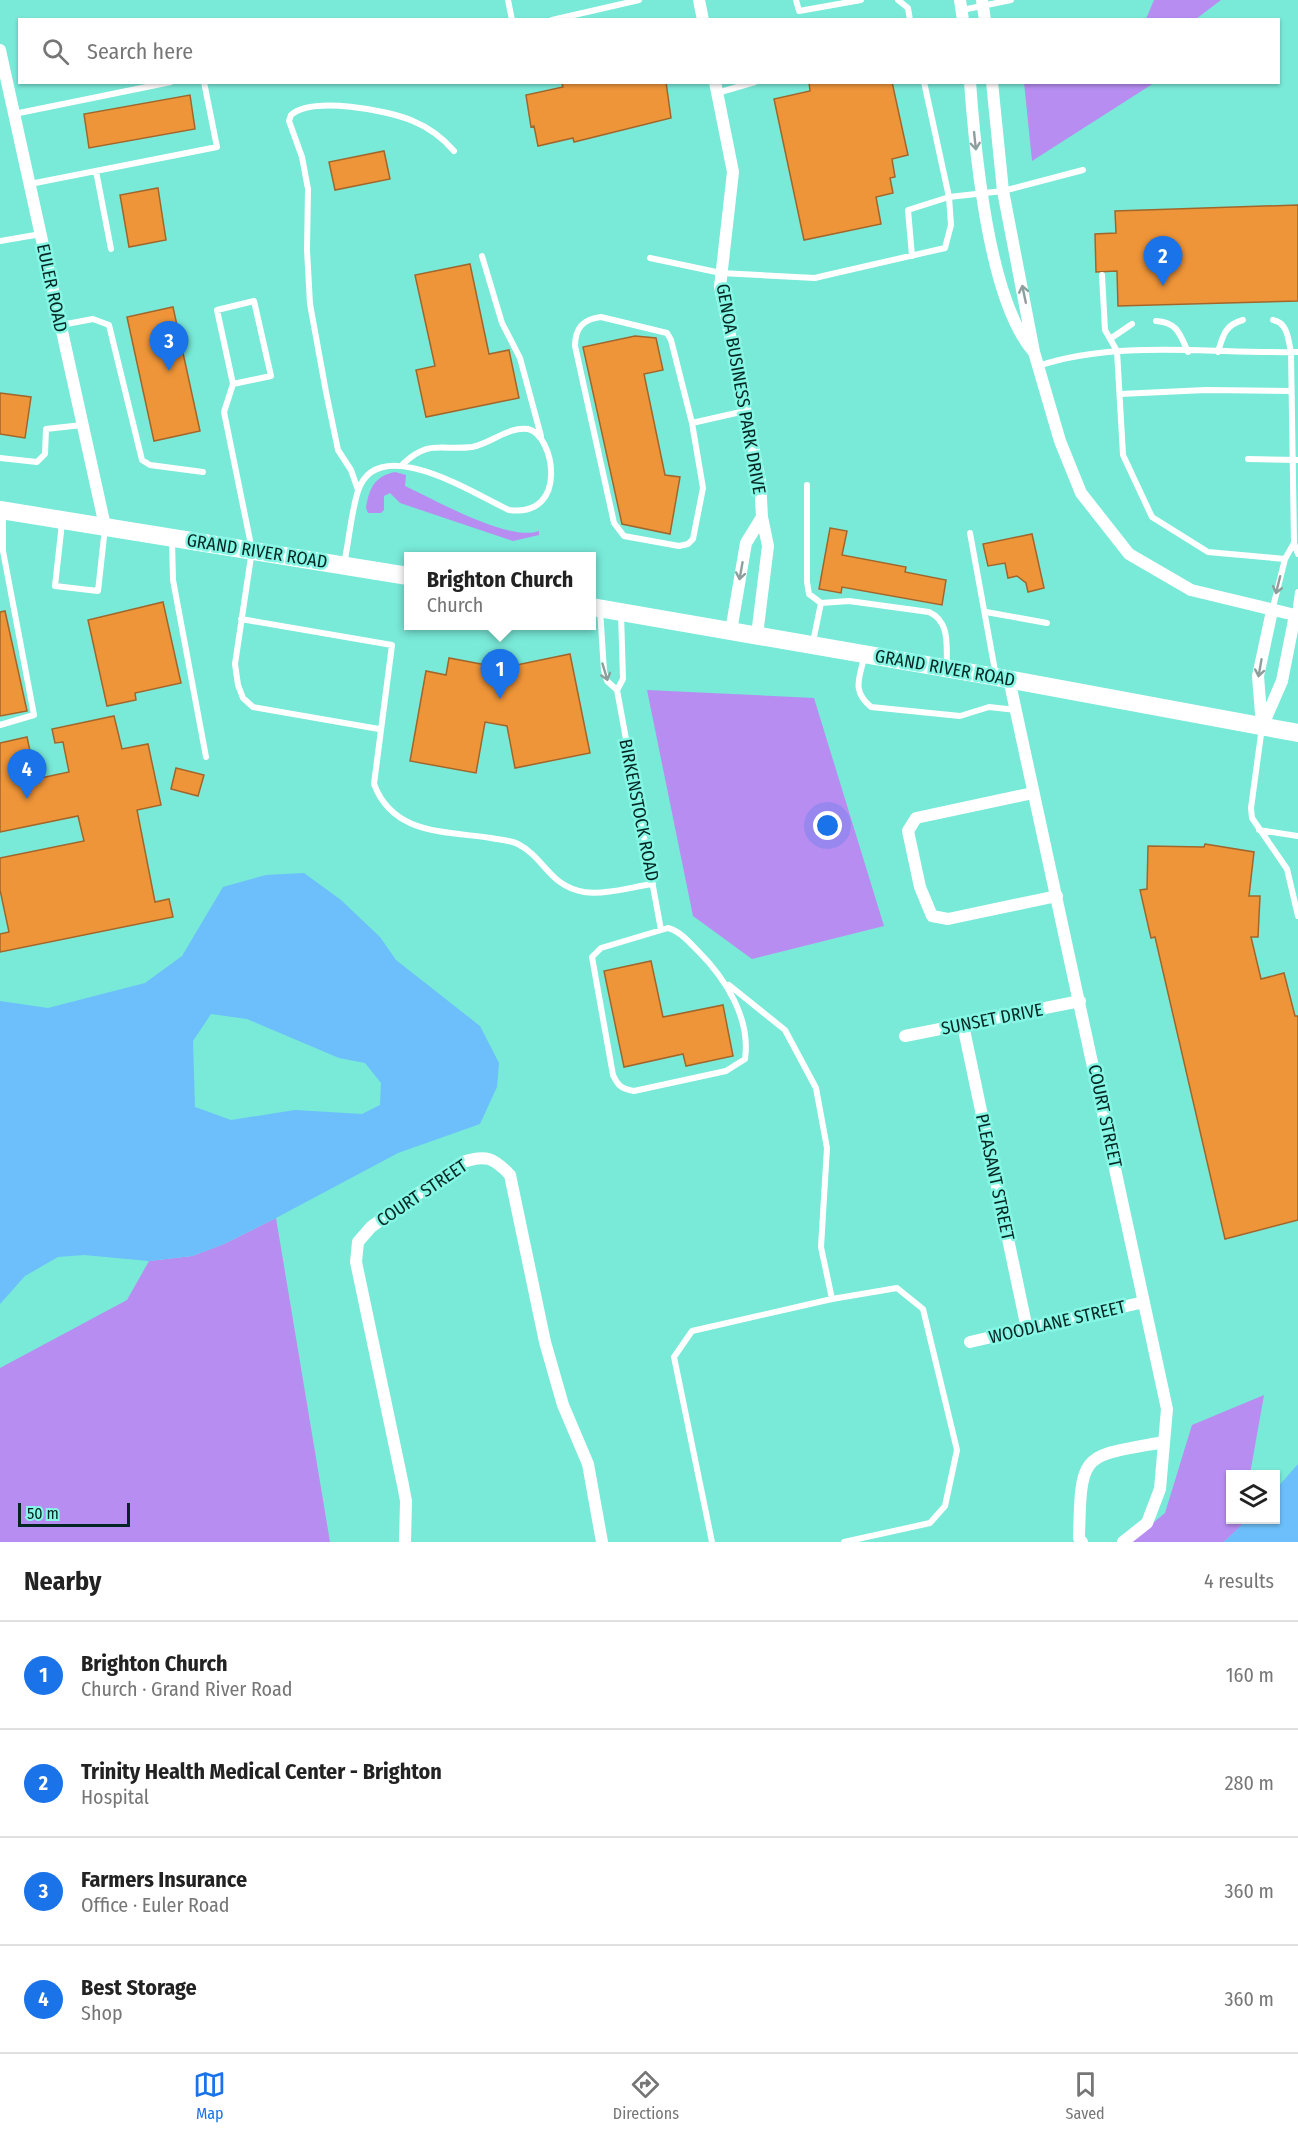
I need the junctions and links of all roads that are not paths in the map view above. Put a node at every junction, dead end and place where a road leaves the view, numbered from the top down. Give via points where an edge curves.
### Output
1 (508, 0) edge
2 (639, 0) edge
3 (699, 0) edge
4 (796, 0) edge
5 (861, 0) edge
6 (898, 0) edge
7 (1011, 0) edge
8 (848, 1) edge
9 (982, 3) edge
10 (962, 10) edge
11 (799, 11) junction
12 (512, 18) edge
13 (561, 18) edge
14 (703, 18) edge
15 (797, 18) edge
16 (910, 18) edge
17 (985, 18) edge
18 (0, 50) edge
19 (161, 84) edge
20 (204, 84) edge
21 (742, 84) edge
22 (924, 84) edge
23 (970, 84) edge
24 (992, 84) edge
25 (716, 88) edge
26 (14, 114) junction
27 (454, 151) dead end
28 (1083, 170) dead end
29 (96, 171) junction
30 (30, 184) junction
31 (1003, 191) junction
32 (982, 194) junction
33 (949, 197) junction
34 (40, 234) junction
35 (0, 241) edge
36 (111, 249) dead end
37 (482, 256) dead end
38 (912, 256) junction
39 (650, 258) dead end
40 (721, 273) junction
41 (1102, 275) dead end
42 (1243, 320) dead end
43 (1273, 320) dead end
44 (1156, 321) dead end
45 (1132, 324) dead end
46 (61, 325) junction
47 (1110, 339) junction
48 (1117, 351) junction
49 (1034, 352) junction
50 (1188, 352) junction
51 (1218, 352) junction
52 (1294, 352) edge
53 (1038, 366) junction
54 (233, 384) junction
55 (1290, 391) junction
56 (1120, 394) junction
57 (746, 411) junction
58 (692, 423) junction
59 (83, 425) junction
60 (541, 436) junction
61 (0, 459) edge
62 (1248, 459) dead end
63 (1295, 460) edge
64 (403, 464) junction
65 (203, 472) dead end
66 (807, 485) dead end
67 (358, 490) junction
68 (1, 511) edge
69 (762, 517) junction
70 (63, 519) junction
71 (105, 525) junction
72 (970, 533) dead end
73 (172, 537) junction
74 (1294, 543) junction
75 (252, 550) junction
76 (1298, 554) edge
77 (1285, 559) junction
78 (2, 560) edge
79 (344, 565) junction
80 (404, 575) edge
81 (1298, 591) edge
82 (821, 603) junction
83 (596, 608) edge
84 (1272, 611) junction
85 (621, 612) junction
86 (986, 612) junction
87 (1296, 615) edge
88 (241, 619) junction
89 (1047, 623) dead end
90 (731, 631) junction
91 (757, 635) junction
92 (812, 645) junction
93 (865, 654) junction
94 (947, 668) junction
95 (1003, 678) junction
96 (617, 690) junction
97 (1016, 710) junction
98 (0, 725) edge
99 (1262, 727) junction
100 (379, 729) junction
101 (1298, 733) edge
102 (206, 757) dead end
103 (1033, 793) junction
104 (1259, 830) junction
105 (1298, 836) edge
106 (653, 884) junction
107 (1057, 896) junction
108 (1298, 916) edge
109 (661, 930) junction
110 (728, 985) junction
111 (1080, 1001) junction
112 (963, 1024) junction
113 (905, 1036) dead end
114 (832, 1299) junction
115 (1144, 1302) junction
116 (1027, 1329) junction
117 (970, 1342) dead end
118 (1164, 1442) junction
119 (405, 1542) edge
120 (602, 1542) edge
121 (712, 1542) edge
122 (844, 1542) edge
123 (1082, 1542) edge
124 (1122, 1542) edge

1 - 12 lane
2 - 13 lane
3 - 14 street
4 - 11 lane
5 - 8 lane
6 - 16 lane via 908,8
7 - 9 lane
8 - 11 lane
9 - 10 lane
9 - 17 street
11 - 15 lane
18 - 26 street, EULER ROAD
19 - 26 lane
20 - 29 lane via 217,147
21 - 25 lane
22 - 33 lane
23 -> 32 street
24 - 31 street
25 - 40 street, GENOA BUSINESS PARK DRIVE via 733,172
26 - 30 street, EULER ROAD
27 - 67 lane via 440,135 412,120 384,112 305,106 291,115 289,121 308,189 310,304 326,392 338,450
28 - 31 lane
29 - 30 lane
29 - 36 lane
30 - 34 street, EULER ROAD
31 - 32 lane
49 -> 31 street
32 - 33 lane
32 - 49 street via 1008,306 1021,337
33 - 38 lane via 951,225 945,248
33 - 38 lane via 908,210
34 - 35 lane
34 - 46 street, EULER ROAD
37 - 60 lane via 502,323 520,358
38 - 40 lane via 815,278
39 - 40 lane
40 - 57 street, GENOA BUSINESS PARK DRIVE via 720,287
41 - 47 lane via 1105,330
42 - 51 lane via 1226,328
43 - 52 lane via 1280,321 1287,330
44 - 50 lane via 1169,321 1177,327
45 - 47 lane
46 - 59 street, EULER ROAD
46 - 65 lane via 93,319 109,325 142,460 150,465
47 - 48 lane
48 - 50 lane
48 - 53 lane
48 - 56 lane
49 - 53 street
50 - 51 lane
51 - 52 lane
52 - 55 lane
53 - 84 street via 1060,441 1081,494 1129,554 1191,590
54 - 54 lane via 217,310 254,301 271,376
54 - 75 lane via 224,412
55 - 56 lane
55 - 63 lane
56 - 77 lane via 1123,455 1152,517 1208,552
57 - 58 lane
57 - 69 street, GENOA BUSINESS PARK DRIVE via 760,480
58 - 58 lane via 667,333 601,317 580,325 575,346 614,523 624,536 679,546 693,539 703,488
59 - 61 lane via 46,429 45,454 37,462
59 - 71 street, EULER ROAD
60 - 64 lane via 531,429 519,429 490,443 424,448
60 - 64 lane via 550,462 551,485 537,507 523,512 509,510
62 - 63 lane
63 - 74 lane
64 - 67 lane via 383,466 367,476
66 - 82 lane via 807,582 810,594
67 - 79 lane
68 - 70 main road, GRAND RIVER ROAD
68 - 78 lane
69 -> 90 street, GENOA BUSINESS PARK DRIVE via 746,543
69 - 91 street, GENOA BUSINESS PARK DRIVE via 768,546
70 - 71 main road, GRAND RIVER ROAD
70 - 71 lane via 55,586 98,591
71 - 73 main road, GRAND RIVER ROAD
72 - 86 lane
73 - 75 main road, GRAND RIVER ROAD
73 - 102 lane via 173,580
74 - 76 lane
74 - 77 lane
75 - 79 main road, GRAND RIVER ROAD
75 - 88 lane
77 -> 84 lane
78 - 98 lane via 34,715
79 - 80 main road, GRAND RIVER ROAD
81 - 87 lane
82 - 92 lane
82 - 94 lane via 849,601 938,616 946,632
83 - 85 main road, GRAND RIVER ROAD
83 -> 96 lane, BIRKENSTOCK ROAD via 604,671 607,681
84 - 87 street
84 -> 99 street via 1258,676
85 - 90 main road, GRAND RIVER ROAD
85 - 96 lane, BIRKENSTOCK ROAD via 623,679
86 - 89 lane
86 - 95 lane
87 - 99 street via 1282,681
88 - 100 lane via 235,664 241,691 253,707
88 - 100 lane via 392,645
90 - 91 main road, GRAND RIVER ROAD
91 - 92 main road, GRAND RIVER ROAD
92 - 93 main road, GRAND RIVER ROAD
93 - 94 main road, GRAND RIVER ROAD
93 - 97 lane via 858,685 860,698 871,707 960,716 989,707
94 - 95 main road, GRAND RIVER ROAD
95 - 97 street, COURT STREET
95 - 99 main road, GRAND RIVER ROAD
96 - 106 lane, BIRKENSTOCK ROAD
97 - 103 street, COURT STREET
99 - 101 main road, GRAND RIVER ROAD
99 - 104 lane via 1251,808
100 - 106 lane via 374,784 380,800 394,816 413,825 518,844 568,888 603,892
103 - 107 street, COURT STREET
103 - 107 street via 916,818 908,831 920,887 932,916 948,919
104 - 105 lane
104 - 108 lane via 1287,869
106 - 109 lane, BIRKENSTOCK ROAD
107 - 111 street, COURT STREET
109 - 110 lane via 674,930
109 - 110 lane via 601,948 591,957 617,1084 634,1091 726,1071 745,1059 739,1016
110 - 114 lane via 785,1030 816,1088 827,1148 821,1247
111 - 112 street, SUNSET DRIVE
111 - 115 street, COURT STREET
112 - 113 street, SUNSET DRIVE
112 - 116 street, PLEASANT STREET
114 - 121 lane via 692,1331 674,1357
114 - 122 lane via 897,1288 923,1309 957,1450 945,1506 930,1523
115 - 116 street, WOODLANE STREET
115 - 118 street, COURT STREET via 1167,1409
116 - 117 street, WOODLANE STREET
118 - 123 street via 1105,1453 1088,1463 1080,1484
118 - 124 street, COURT STREET via 1160,1489 1147,1523
119 - 120 street, COURT STREET via 406,1501 356,1262 358,1242 371,1227 463,1162 478,1157 497,1161 510,1175 556,1382 588,1464

